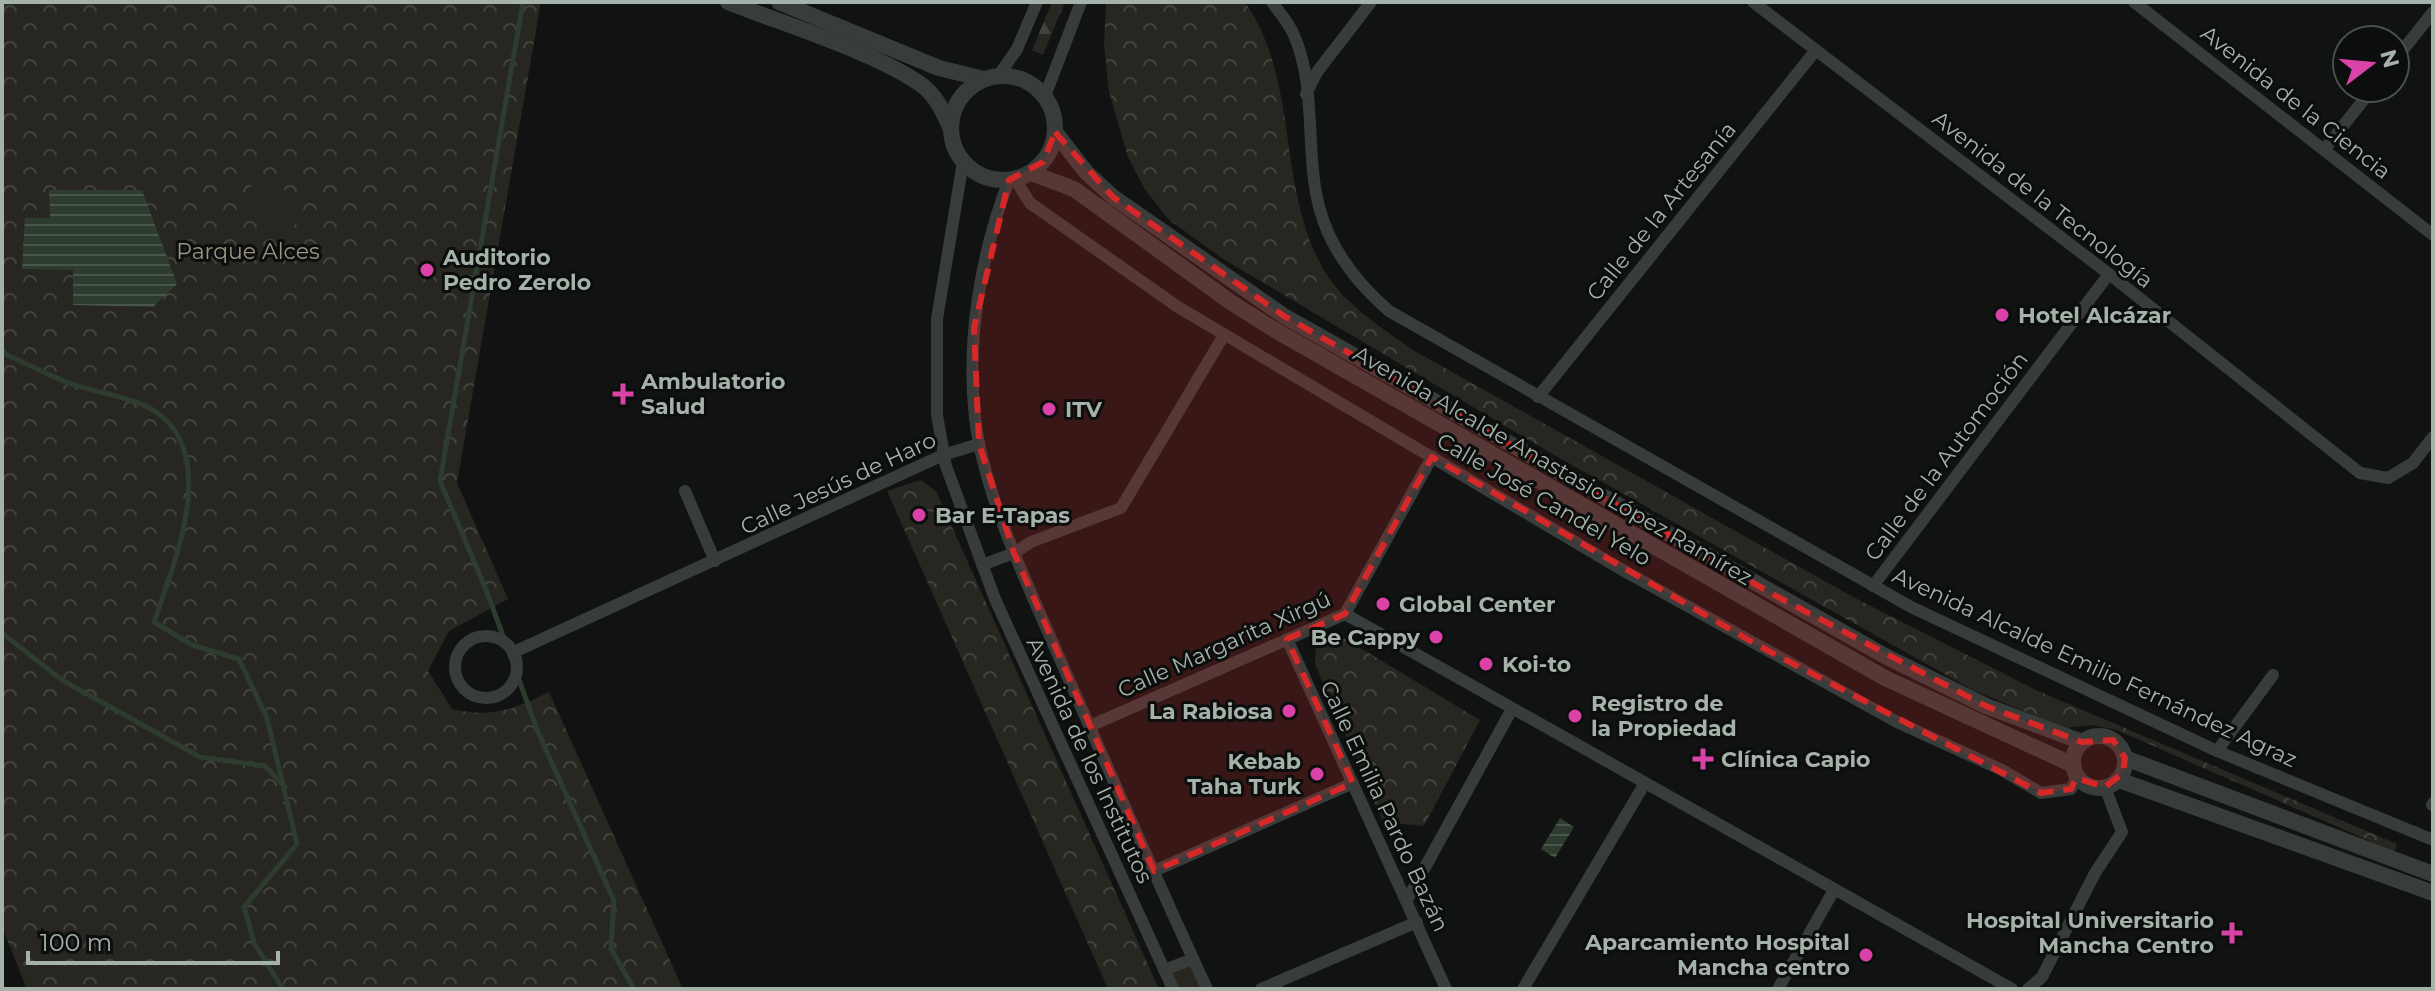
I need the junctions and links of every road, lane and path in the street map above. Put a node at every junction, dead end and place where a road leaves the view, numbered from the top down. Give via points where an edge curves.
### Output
1 (728, 2) edge
2 (779, 2) edge
3 (1037, 2) edge
4 (1081, 2) edge
5 (1272, 2) edge
6 (1371, 2) edge
7 (1753, 2) edge
8 (2134, 2) edge
9 (2433, 12) edge
10 (2411, 40) edge
11 (1816, 50) junction
12 (992, 77) junction
13 (1306, 94) junction
14 (1045, 96) junction
15 (2360, 104) edge
16 (951, 130) junction
17 (1055, 132) junction
18 (2324, 150) junction
19 (963, 162) junction
20 (1018, 177) junction
21 (2433, 235) edge
22 (2109, 274) junction
23 (1224, 335) junction
24 (1538, 397) junction
25 (2433, 437) edge
26 (979, 444) junction
27 (943, 455) junction
28 (1432, 457) junction
29 (685, 491) dead end
30 (1014, 553) junction
31 (715, 561) junction
32 (982, 565) junction
33 (1873, 586) junction
34 (1345, 614) junction
35 (1287, 639) junction
36 (514, 652) junction
37 (2273, 675) dead end
38 (1512, 709) junction
39 (1090, 726) junction
40 (2082, 742) junction
41 (2217, 751) junction
42 (2125, 758) junction
43 (2075, 770) junction
44 (1353, 783) junction
45 (1645, 783) junction
46 (2112, 784) junction
47 (2433, 840) edge
48 (1154, 871) junction
49 (2433, 874) edge
50 (1834, 890) junction
51 (2433, 893) edge
52 (1407, 900) junction
53 (1417, 922) junction
54 (1193, 959) junction
55 (1164, 970) junction
56 (1173, 989) edge
57 (1207, 989) edge
58 (1261, 989) edge
59 (1446, 989) edge
60 (1523, 989) edge
61 (1778, 989) edge
62 (2012, 989) edge
63 (2028, 989) edge

1 - 16 street via 874,60 923,86 939,102
2 - 12 street via 939,68
3 - 12 street via 1017,49
4 - 14 street
5 - 13 street, Avenida Alcalde Emilio Fernández Agraz via 1292,33
6 - 13 street
7 - 11 street, Avenida de la Tecnología
8 - 18 street, Avenida de la Ciencia
9 - 10 street
11 - 22 street, Avenida de la Tecnología
11 - 24 street, Calle de la Artesanía
12 - 14 street via 1017,77
12 - 16 street via 959,99
13 - 24 street, Avenida Alcalde Emilio Fernández Agraz via 1319,210 1350,269 1389,311
14 - 17 street via 1054,113
15 - 18 street
16 - 19 street
17 - 20 street via 1047,155
17 - 40 street, Avenida Alcalde Anastasio López Ramírez via 1113,197 1284,316 1885,656 1986,706
18 - 21 street, Avenida de la Ciencia
19 - 20 street via 984,177
19 - 27 street, Avenida de los Institutos via 937,319 937,415
20 - 23 street, Calle José Candel Yelo via 1030,203
20 - 26 street, Avenida de los Institutos via 989,243 974,328
20 - 43 street, Avenida Alcalde Anastasio López Ramírez via 1074,189 1275,330 1752,605 1885,678
22 - 25 street, Avenida de la Tecnología via 2360,473 2388,478 2413,463
22 - 33 street, Calle de la Automoción
23 - 28 street, Calle José Candel Yelo
23 - 30 street via 1121,508
24 - 33 street, Avenida Alcalde Emilio Fernández Agraz
26 - 27 street, Calle Jesús de Haro
26 - 30 street, Avenida de los Institutos
27 - 31 street, Calle Jesús de Haro
27 - 32 street, Avenida de los Institutos
28 - 34 street, Calle Margarita Xirgú
28 - 43 street, Calle José Candel Yelo via 1897,722 2041,793 2071,789
29 - 31 street
30 - 32 street
30 - 39 street, Avenida de los Institutos
31 - 36 street, Calle Jesús de Haro
32 - 55 street, Avenida de los Institutos
33 - 41 street, Avenida Alcalde Emilio Fernández Agraz
34 - 35 street, Calle Margarita Xirgú
34 - 38 street
35 - 39 street, Calle Margarita Xirgú
35 - 44 street, Calle Emilia Pardo Bazán
36 - 36 street via 498,637 475,636 458,649 453,671 464,691 484,699 505,693 517,674
37 - 41 street
38 - 45 street
38 - 52 street
39 - 48 street, Avenida de los Institutos
40 - 42 street via 2103,736 2113,740
40 - 43 street via 2074,752
41 - 47 street, Avenida Alcalde Emilio Fernández Agraz
42 - 46 street
42 - 49 street
43 - 46 street via 2089,786
44 - 48 street
44 - 52 street, Calle Emilia Pardo Bazán
45 - 50 street
45 - 60 street
46 - 51 street
46 - 63 street via 2122,832 2042,977
48 - 54 street, Avenida de los Institutos
50 - 61 street
50 - 62 street
52 - 53 street, Calle Emilia Pardo Bazán
53 - 58 street
53 - 59 street, Calle Emilia Pardo Bazán
54 - 55 street
54 - 57 street, Avenida de los Institutos
55 - 56 street, Avenida de los Institutos

